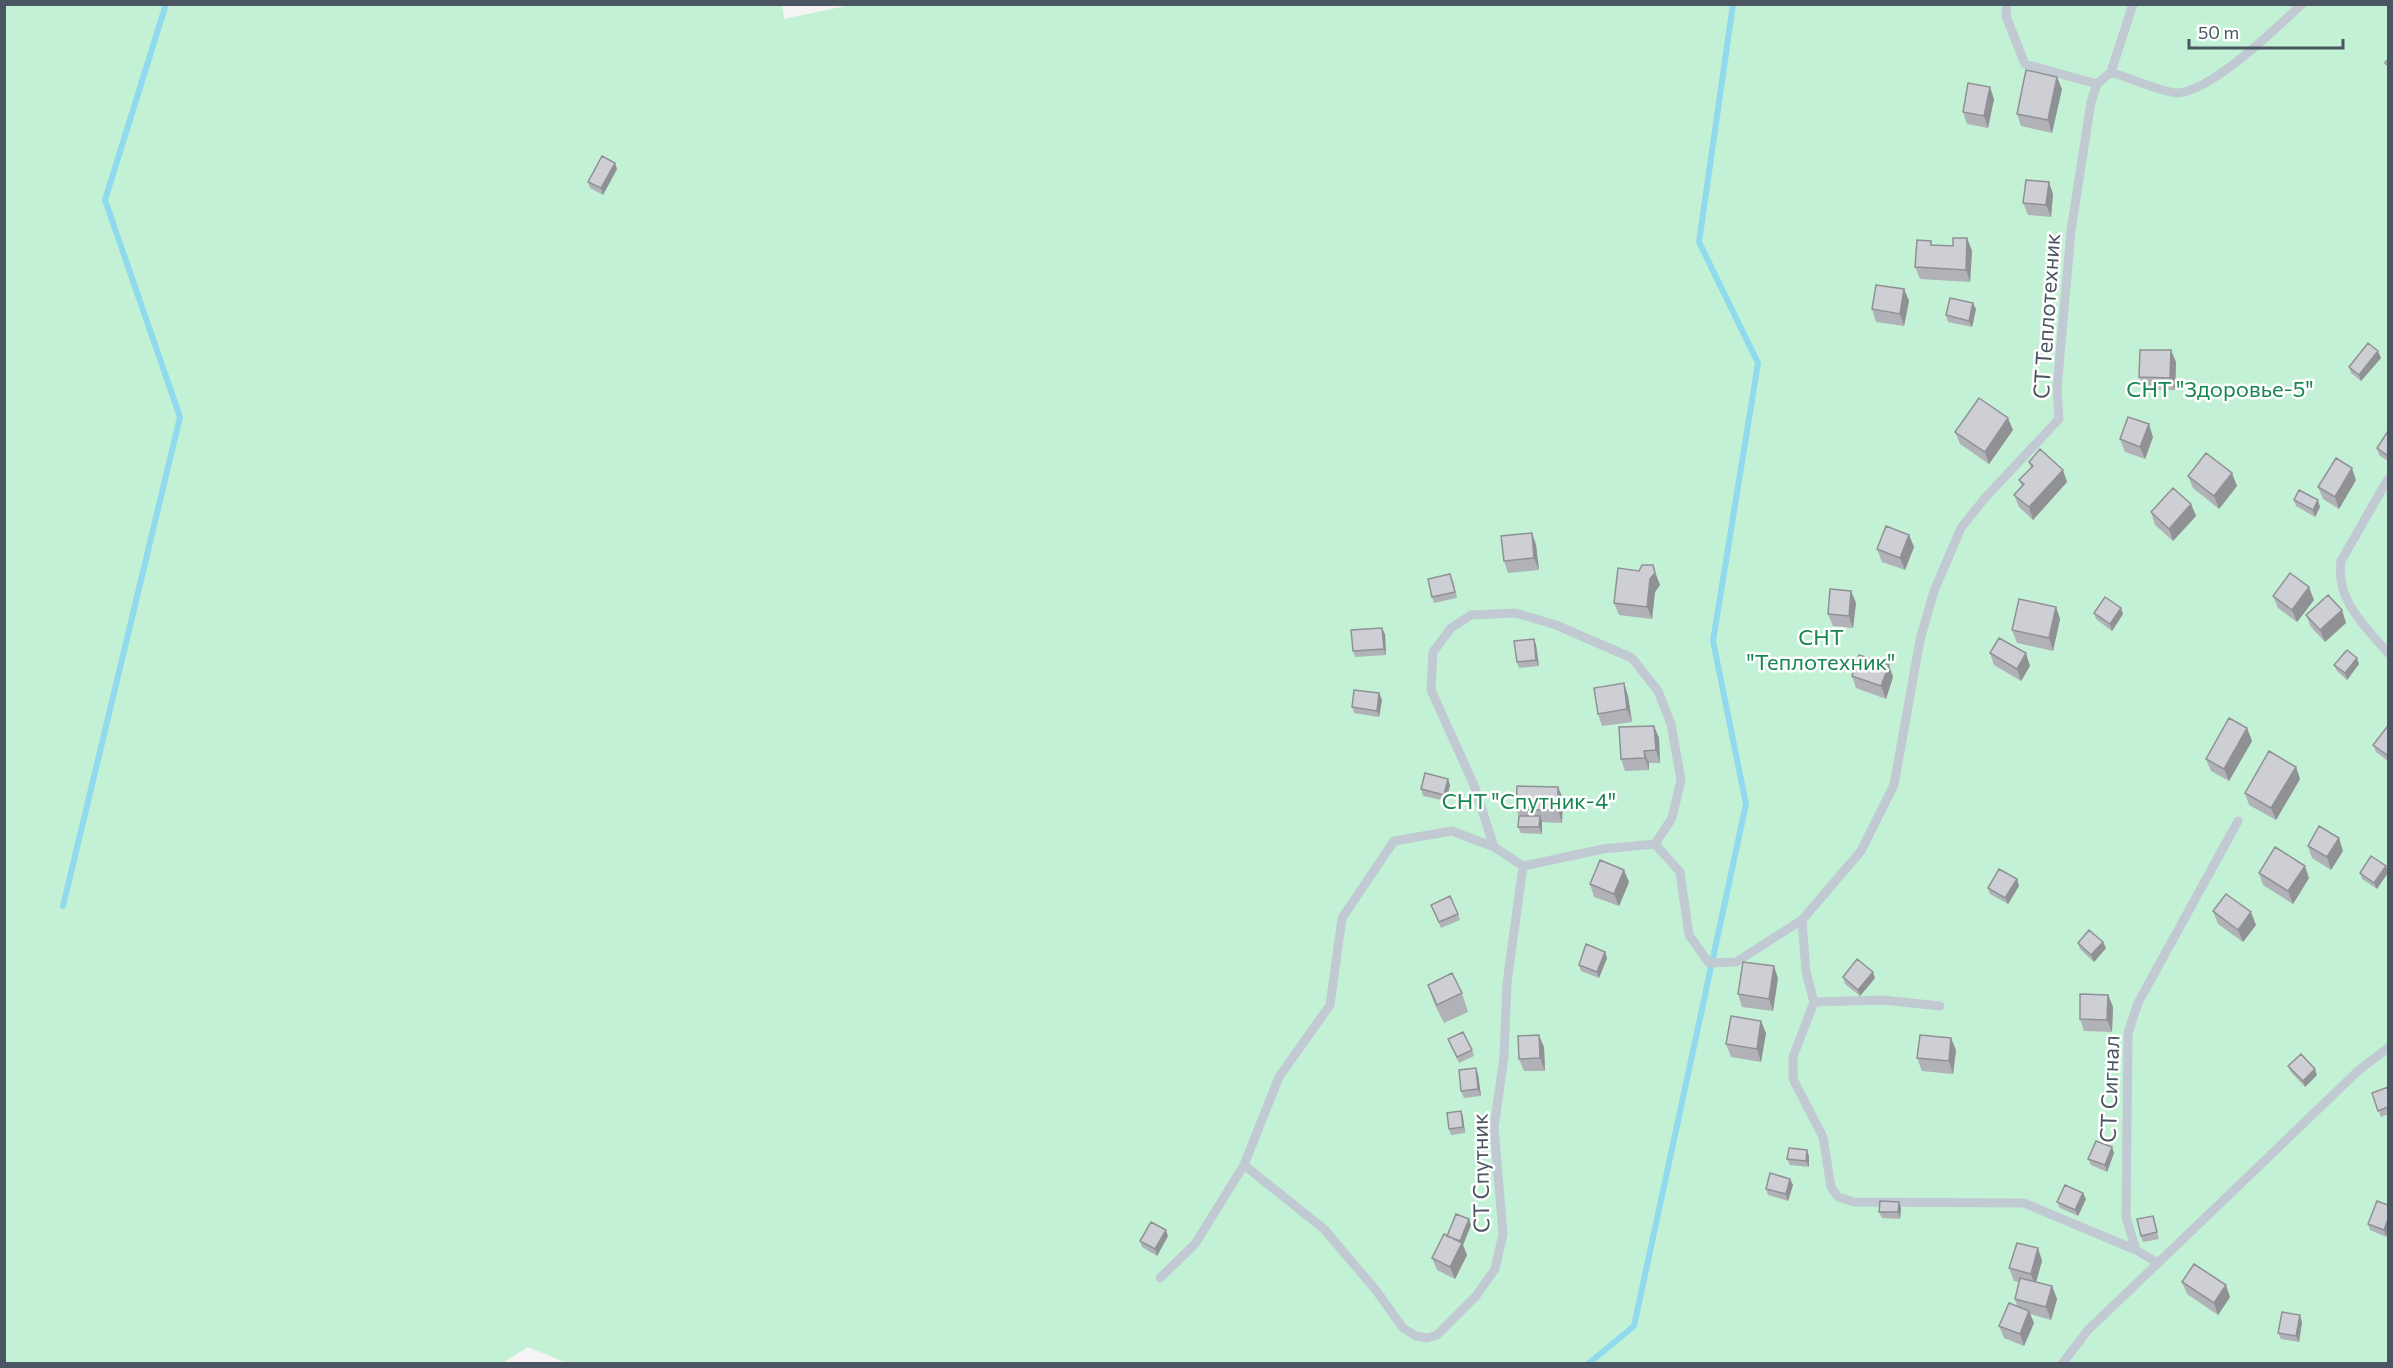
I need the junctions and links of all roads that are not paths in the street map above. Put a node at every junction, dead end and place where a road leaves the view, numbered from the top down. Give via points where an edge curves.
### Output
1 (2007, 4) edge
2 (2133, 4) edge
3 (2302, 4) edge
4 (2111, 72) junction
5 (2097, 84) junction
6 (2388, 479) edge
7 (2388, 653) edge
8 (2238, 821) dead end
9 (1655, 844) junction
10 (1494, 846) junction
11 (1523, 866) junction
12 (1802, 920) junction
13 (1814, 1002) junction
14 (1940, 1006) dead end
15 (2388, 1048) edge
16 (1244, 1165) junction
17 (2136, 1250) junction
18 (2158, 1263) junction
19 (1160, 1278) dead end
20 (2062, 1364) edge

1 - 5 lane via 2006,16 2025,64
2 - 4 lane
3 - 4 lane via 2206,83 2177,94
4 - 5 lane
5 - 12 lane, СТ Теплотехник via 2071,231 2057,389 2059,419 1961,528 1934,591 1920,640 1894,785 1861,851
6 - 7 lane via 2341,561 2339,575 2352,611
8 - 17 lane, СТ Сигнал via 2138,1003 2128,1033 2126,1217
9 - 10 lane via 1671,818 1681,780 1671,724 1658,691 1632,658 1556,625 1516,613 1471,615 1451,628 1433,652 1431,690 1474,784
9 - 11 lane via 1603,849
9 - 12 lane, СТ Теплотехник via 1680,872 1689,935 1709,963 1736,962
10 - 11 lane
10 - 16 lane via 1452,831 1394,841 1342,918 1330,1005 1279,1077
11 - 16 lane, СТ Спутник via 1507,983 1504,1057 1494,1128 1503,1234 1495,1269 1476,1296 1437,1335 1416,1336 1402,1328 1324,1229
12 - 13 lane via 1806,972
13 - 14 lane via 1883,999
13 - 17 lane via 1793,1058 1793,1079 1823,1137 1832,1187 1838,1197 1854,1202 2024,1203
15 - 18 lane via 2359,1070
16 - 19 lane via 1195,1244
17 - 18 lane
18 - 20 lane via 2088,1330

